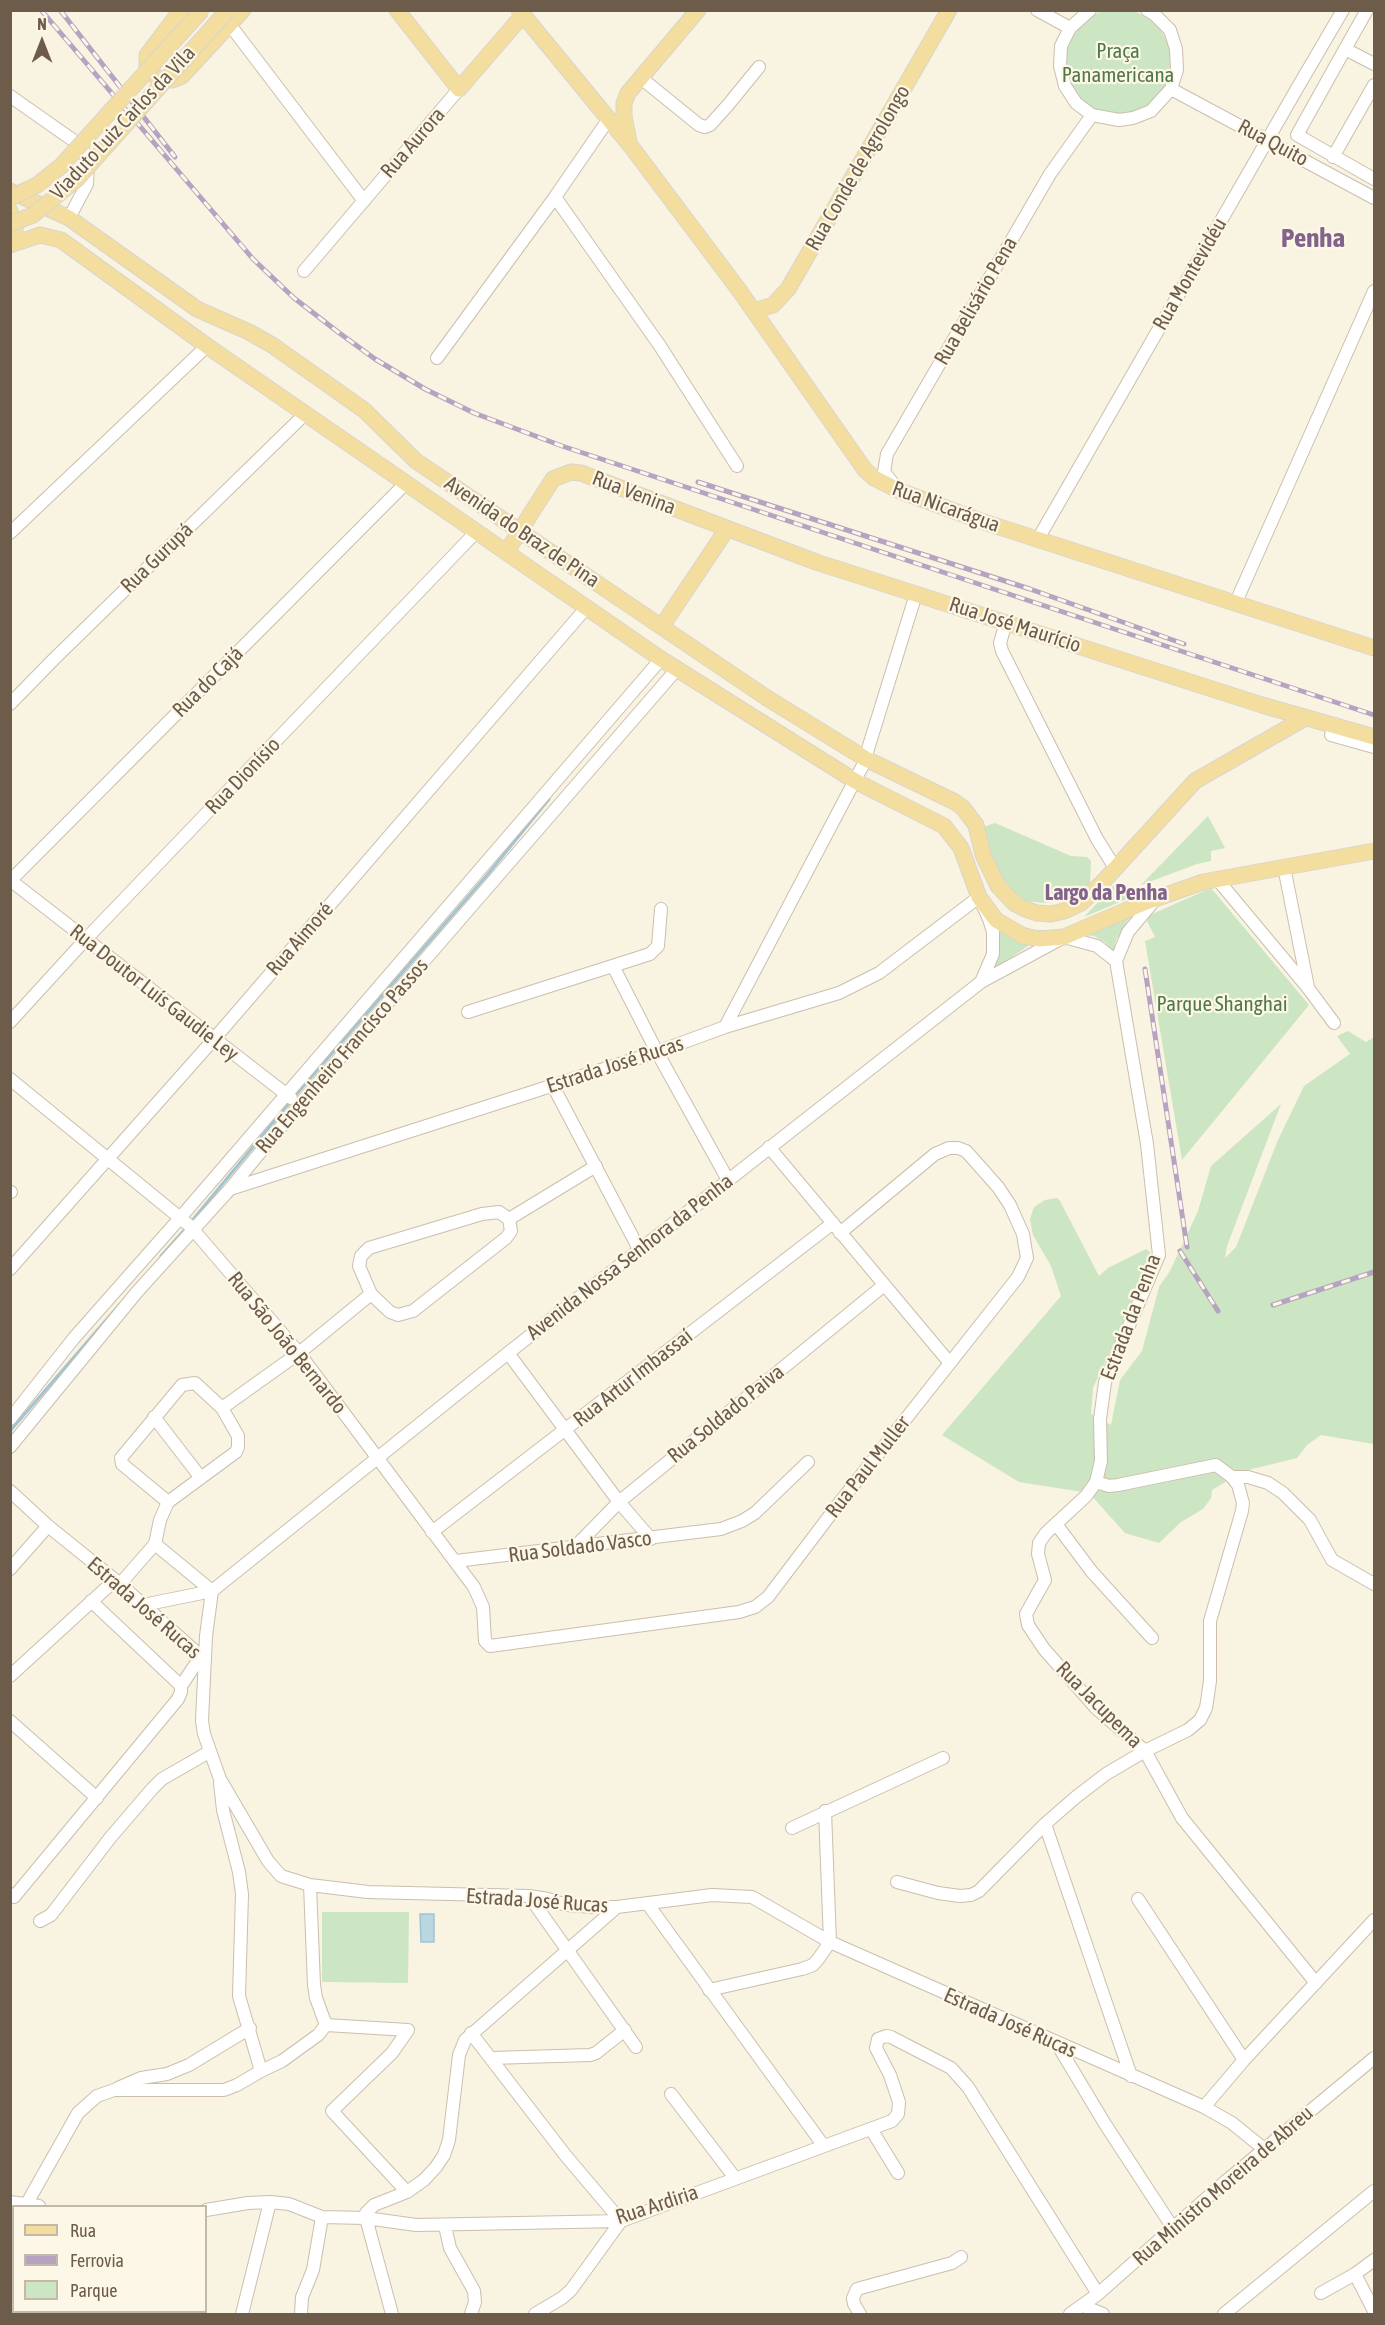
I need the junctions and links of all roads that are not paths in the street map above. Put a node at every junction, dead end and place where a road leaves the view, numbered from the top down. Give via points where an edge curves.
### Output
1 (182, 10) edge
2 (202, 10) edge
3 (243, 10) edge
4 (397, 10) edge
5 (698, 10) edge
6 (949, 10) edge
7 (1037, 10) edge
8 (1090, 10) edge
9 (1343, 10) edge
10 (1367, 10) edge
11 (1152, 12) edge
12 (521, 13) edge
13 (229, 18) edge
14 (1070, 28) junction
15 (1346, 49) junction
16 (1374, 64) edge
17 (759, 67) dead end
18 (641, 78) junction
19 (1374, 85) edge
20 (459, 89) junction
21 (1171, 89) junction
22 (10, 96) edge
23 (1092, 116) junction
24 (608, 120) junction
25 (1267, 140) junction
26 (630, 145) junction
27 (1334, 157) junction
28 (1374, 179) edge
29 (10, 191) edge
30 (555, 197) junction
31 (10, 198) edge
32 (1374, 198) edge
33 (364, 201) junction
34 (10, 211) edge
35 (69, 218) junction
36 (10, 224) edge
37 (12, 246) edge
38 (304, 271) dead end
39 (1374, 291) edge
40 (754, 311) junction
41 (207, 346) junction
42 (436, 358) dead end
43 (305, 414) junction
44 (737, 466) dead end
45 (406, 483) junction
46 (900, 491) junction
47 (727, 529) junction
48 (477, 531) junction
49 (521, 531) junction
50 (10, 533) edge
51 (1038, 539) junction
52 (507, 551) junction
53 (916, 594) junction
54 (1236, 602) junction
55 (587, 607) junction
56 (662, 626) junction
57 (1004, 629) dead end
58 (1374, 648) edge
59 (661, 659) junction
60 (677, 669) junction
61 (633, 691) junction
62 (648, 703) junction
63 (10, 704) edge
64 (1305, 718) junction
65 (1333, 730) junction
66 (1374, 736) edge
67 (1374, 747) edge
68 (866, 759) junction
69 (855, 781) junction
70 (1374, 851) edge
71 (1284, 867) junction
72 (1115, 868) junction
73 (1217, 879) junction
74 (11, 881) edge
75 (474, 890) junction
76 (979, 897) junction
77 (1156, 899) junction
78 (661, 909) dead end
79 (1064, 937) junction
80 (85, 940) junction
81 (1116, 961) junction
82 (613, 966) junction
83 (981, 982) junction
84 (1308, 988) junction
85 (468, 1012) dead end
86 (10, 1022) edge
87 (1334, 1023) dead end
88 (725, 1027) junction
89 (214, 1039) junction
90 (657, 1052) junction
91 (10, 1079) edge
92 (553, 1086) junction
93 (292, 1099) junction
94 (769, 1147) junction
95 (108, 1157) junction
96 (596, 1166) junction
97 (728, 1180) junction
98 (230, 1189) junction
99 (509, 1219) junction
100 (187, 1224) junction
101 (837, 1228) junction
102 (640, 1251) junction
103 (10, 1269) edge
104 (883, 1286) junction
105 (371, 1294) junction
106 (299, 1353) junction
107 (508, 1353) junction
108 (949, 1362) junction
109 (222, 1408) junction
110 (154, 1417) junction
111 (10, 1419) edge
112 (565, 1430) junction
113 (10, 1447) edge
114 (378, 1459) junction
115 (808, 1462) dead end
116 (1232, 1476) junction
117 (201, 1478) junction
118 (1096, 1482) junction
119 (10, 1491) edge
120 (168, 1502) junction
121 (619, 1502) junction
122 (1056, 1524) junction
123 (48, 1526) junction
124 (432, 1532) junction
125 (651, 1539) junction
126 (155, 1544) junction
127 (574, 1548) junction
128 (456, 1561) junction
129 (10, 1569) edge
130 (117, 1582) junction
131 (1374, 1584) edge
132 (212, 1592) junction
133 (91, 1601) junction
134 (143, 1605) junction
135 (1152, 1638) dead end
136 (203, 1658) junction
137 (10, 1676) edge
138 (179, 1684) junction
139 (10, 1721) edge
140 (1145, 1751) junction
141 (209, 1752) junction
142 (943, 1758) dead end
143 (220, 1779) junction
144 (97, 1798) junction
145 (825, 1811) junction
146 (1046, 1824) junction
147 (792, 1828) dead end
148 (897, 1882) dead end
149 (310, 1885) junction
150 (12, 1895) edge
151 (530, 1896) junction
152 (1138, 1899) dead end
153 (646, 1903) junction
154 (617, 1907) junction
155 (1374, 1920) edge
156 (40, 1921) dead end
157 (830, 1942) junction
158 (568, 1951) junction
159 (1316, 1983) junction
160 (709, 1990) junction
161 (326, 2025) junction
162 (250, 2028) junction
163 (625, 2030) junction
164 (471, 2033) junction
165 (1057, 2044) junction
166 (636, 2046) dead end
167 (491, 2058) junction
168 (1374, 2058) edge
169 (1245, 2060) junction
170 (261, 2071) junction
171 (1131, 2076) junction
172 (114, 2090) junction
173 (671, 2094) dead end
174 (1204, 2107) junction
175 (871, 2129) junction
176 (824, 2145) junction
177 (1264, 2150) junction
178 (898, 2173) dead end
179 (735, 2178) junction
180 (1374, 2191) edge
181 (407, 2192) junction
182 (10, 2202) edge
183 (270, 2202) junction
184 (26, 2205) edge
185 (32, 2205) edge
186 (207, 2210) edge
187 (322, 2217) junction
188 (366, 2218) junction
189 (621, 2221) junction
190 (445, 2226) junction
191 (1173, 2228) junction
192 (961, 2257) dead end
193 (1374, 2260) edge
194 (1355, 2274) junction
195 (1321, 2293) dead end
196 (1098, 2294) junction
197 (1083, 2306) junction
198 (1374, 2311) edge
199 (242, 2314) edge
200 (301, 2314) edge
201 (392, 2314) edge
202 (471, 2314) edge
203 (535, 2314) edge
204 (860, 2314) edge
205 (1070, 2314) edge
206 (1103, 2314) edge
207 (1224, 2314) edge

1 - 13 main road via 147,55 149,71 159,80 172,81 182,76
2 - 31 main road, bridge via 60,166 37,185
3 - 13 main road
4 - 20 main road
5 - 18 main road
6 - 40 main road, Rua Conde de Agrolongo via 788,289 773,304
7 - 14 street
8 - 14 street
9 - 25 street, Rua Montevidéu
10 - 15 street
11 - 21 street via 1170,30 1176,49 1177,70
12 - 20 main road, Rua Aurora
12 - 24 main road, Rua Nicarágua
13 - 33 street
13 - 36 main road, Viaduto Luiz Carlos da Vila, bridge via 76,180 33,215
14 - 23 street via 1061,46 1060,66 1070,96
15 - 16 street
15 - 27 street via 1296,135
17 - 18 street via 705,127
18 - 26 main road via 624,103
19 - 27 street
20 - 33 street, Rua Aurora
21 - 23 street via 1150,111 1133,118 1110,120
21 - 25 street, Rua Quito
22 - 35 street via 84,152 87,184
23 - 46 street, Rua Belisário Pena via 1050,174 887,454 884,472
24 - 26 main road, Rua Nicarágua
24 - 30 street
25 - 32 street, Rua Quito
25 - 51 street, Rua Montevidéu
26 - 40 main road, Rua Nicarágua
27 - 28 street
29 - 35 main road, Avenida do Braz de Pina
30 - 42 street
30 - 44 street via 660,346
33 - 38 street, Rua Aurora
34 - 37 main road via 15,225
35 - 49 main road, Avenida do Braz de Pina via 197,309 272,345 364,410 416,461
37 - 41 main road, Avenida do Braz de Pina via 40,235 61,240
39 - 54 street
40 - 46 main road, Rua Nicarágua via 865,470
41 - 43 main road, Avenida do Braz de Pina
41 - 50 street
43 - 45 main road, Avenida do Braz de Pina
43 - 63 street, Rua Gurupá
45 - 48 main road, Avenida do Braz de Pina
45 - 74 street, Rua do Cajá
46 - 51 main road, Rua Nicarágua
47 - 49 main road, Rua Venina via 571,472 553,479
47 - 53 main road, Rua José Maurício
47 - 56 main road
48 - 52 main road, Avenida do Braz de Pina
48 - 80 street, Rua Dionísio
49 - 52 main road, Rua Venina
49 - 56 main road, Avenida do Braz de Pina
51 - 54 main road, Rua Nicarágua
52 - 55 main road, Avenida do Braz de Pina
53 - 64 main road, Rua José Maurício
53 - 68 street
54 - 58 main road, Rua Nicarágua
55 - 59 main road, Avenida do Braz de Pina
55 - 89 street, Rua Aimoré
56 - 68 main road, Avenida do Braz de Pina
57 - 72 street via 1002,651
59 - 60 main road, Avenida do Braz de Pina
59 - 61 street, Rua Engenheiro Francisco Passos
60 - 62 street, Rua Engenheiro Francisco Passos
60 - 69 main road, Avenida do Braz de Pina
61 - 62 street
61 - 75 street, Rua Engenheiro Francisco Passos
62 - 75 street, Rua Engenheiro Francisco Passos
64 - 65 main road, Rua José Maurício
64 - 72 main road via 1195,782
65 - 66 main road, Rua José Maurício
65 - 67 street
68 - 69 street
68 - 72 main road, Avenida do Braz de Pina via 963,808 976,825 983,855 998,886 1014,903 1037,913 1064,911 1089,896
69 - 76 main road, Avenida do Braz de Pina via 944,826 961,848
69 - 88 street
70 - 71 main road
71 - 73 main road
71 - 84 street
73 - 77 main road
73 - 84 street
74 - 80 street, Rua Doutor Luís Gaudie Ley
75 - 93 street, Rua Engenheiro Francisco Passos
76 - 79 main road via 996,920 1023,936
76 - 83 street, Avenida Nossa Senhora da Penha via 994,944
76 - 88 street, Estrada José Rucas via 859,984 819,1000
77 - 79 main road
77 - 81 street via 1128,932
78 - 82 street via 660,935 654,951
79 - 81 street via 1097,946
79 - 83 street
80 - 86 street, Rua Dionísio
80 - 89 street, Rua Doutor Luís Gaudie Ley
81 - 118 street, Estrada da Penha via 1147,1143 1159,1256 1104,1382 1101,1461
82 - 85 street
82 - 90 street
83 - 94 street, Avenida Nossa Senhora da Penha
84 - 87 street
88 - 90 street, Estrada José Rucas
89 - 93 street, Rua Doutor Luís Gaudie Ley
89 - 95 street, Rua Aimoré
90 - 92 street, Estrada José Rucas
90 - 97 street
91 - 95 street, Rua São João Bernardo
92 - 96 street
92 - 98 street, Estrada José Rucas
93 - 98 street, Rua Engenheiro Francisco Passos
93 - 100 street, Rua Engenheiro Francisco Passos
94 - 97 street, Avenida Nossa Senhora da Penha
94 - 101 street
95 - 100 street, Rua São João Bernardo
95 - 103 street, Rua Aimoré
96 - 99 street
96 - 102 street
97 - 102 street, Avenida Nossa Senhora da Penha
98 - 100 street, Rua Engenheiro Francisco Passos
99 - 105 street via 511,1231 506,1238 413,1311 398,1315 390,1312
99 - 105 street via 499,1212 482,1214 369,1248 361,1256 359,1266
100 - 106 street, Rua São João Bernardo
100 - 111 street, Rua Engenheiro Francisco Passos via 74,1338
100 - 113 street, Rua Engenheiro Francisco Passos via 137,1292
101 - 104 street
101 - 108 street, Rua Paul Muller via 935,1154 949,1148 966,1151 998,1187 1023,1234 1027,1258 1018,1277
101 - 112 street, Rua Artur Imbassaí
102 - 107 street, Avenida Nossa Senhora da Penha
104 - 108 street
104 - 121 street, Rua Soldado Paiva
105 - 106 street
106 - 109 street
106 - 114 street, Rua São João Bernardo
107 - 112 street
107 - 114 street, Avenida Nossa Senhora da Penha
108 - 128 street, Rua Paul Muller via 775,1589 755,1607 490,1646 485,1641 483,1607
109 - 110 street via 195,1383 187,1383
109 - 117 street via 238,1436 238,1447
110 - 117 street
110 - 120 street via 121,1462
112 - 121 street
112 - 124 street, Rua Artur Imbassaí
114 - 124 street
114 - 132 street, Avenida Nossa Senhora da Penha
115 - 125 street, Rua Soldado Vasco via 742,1521 710,1531
116 - 118 street via 1216,1466 1118,1485
116 - 131 street via 1258,1479 1283,1493 1310,1520 1332,1560
116 - 140 street via 1238,1485 1242,1511 1210,1621 1206,1708 1188,1730
117 - 120 street
118 - 122 street, Rua Jacupema
119 - 123 street, Estrada José Rucas
120 - 126 street
121 - 125 street
121 - 127 street, Rua Soldado Paiva
122 - 135 street via 1092,1572
122 - 140 street, Rua Jacupema via 1037,1547 1046,1580 1032,1600 1025,1620 1032,1634 1073,1682
123 - 129 street
123 - 130 street, Estrada José Rucas
124 - 128 street
125 - 127 street, Rua Soldado Vasco
126 - 130 street
126 - 132 street
127 - 128 street, Rua Soldado Vasco
130 - 133 street
130 - 134 street, Estrada José Rucas
132 - 134 street
132 - 136 street
133 - 137 street
133 - 138 street
134 - 136 street, Estrada José Rucas
136 - 138 street
136 - 141 street, Estrada José Rucas via 202,1721
138 - 144 street via 178,1699
139 - 144 street
140 - 146 street via 1106,1774
140 - 159 street, Rua Jacupema via 1182,1818
141 - 143 street, Estrada José Rucas
141 - 156 street via 162,1779 110,1838 51,1916
142 - 145 street
143 - 149 street, Estrada José Rucas via 273,1868 288,1879
143 - 162 street via 242,1894 239,1996
144 - 150 street
145 - 147 street
145 - 157 street
146 - 148 street via 983,1888 971,1894 938,1893
146 - 171 street
149 - 151 street, Estrada José Rucas via 368,1892
149 - 161 street via 314,1985
151 - 154 street, Estrada José Rucas via 566,1905
151 - 158 street
152 - 169 street
153 - 154 street, Estrada José Rucas
153 - 157 street, Estrada José Rucas via 712,1895 752,1897
153 - 160 street
154 - 158 street
155 - 159 street
157 - 160 street via 813,1965
157 - 165 street, Estrada José Rucas
158 - 163 street
158 - 164 street
159 - 169 street
160 - 176 street
161 - 170 street via 282,2061
161 - 181 street via 408,2030 392,2053 332,2111
162 - 170 street
162 - 172 street via 189,2065
163 - 166 street
163 - 167 street via 590,2055
164 - 167 street
164 - 181 street via 459,2055 444,2154 424,2180
165 - 171 street, Estrada José Rucas
165 - 191 street
167 - 189 street
168 - 177 street, Rua Ministro Moreira de Abreu
169 - 174 street
170 - 172 street via 224,2090
171 - 174 street, Estrada José Rucas
172 - 185 street via 97,2096 78,2113
173 - 179 street
174 - 177 street, Estrada José Rucas via 1232,2123
175 - 176 street, Rua Ardiria
175 - 178 street
175 - 196 street, Rua Ardiria via 892,2121 898,2114 899,2103 878,2054 878,2039 891,2037 955,2072 968,2086
176 - 179 street, Rua Ardiria
177 - 191 street, Rua Ministro Moreira de Abreu
179 - 189 street, Rua Ardiria
180 - 207 street
181 - 188 street via 374,2205
182 - 184 street
183 - 186 street
183 - 187 street via 289,2204
183 - 199 street
187 - 188 street, Rua Ardiria
187 - 200 street
188 - 190 street, Rua Ardiria
188 - 201 street
189 - 190 street, Rua Ardiria
189 - 203 street via 571,2290
190 - 202 street via 450,2248 474,2290
191 - 196 street, Rua Ministro Moreira de Abreu
192 - 204 street via 952,2263 857,2289 853,2298
193 - 194 street
194 - 195 street
194 - 198 street
196 - 197 street, Rua Ministro Moreira de Abreu
197 - 205 street, Rua Ministro Moreira de Abreu
197 - 206 street

